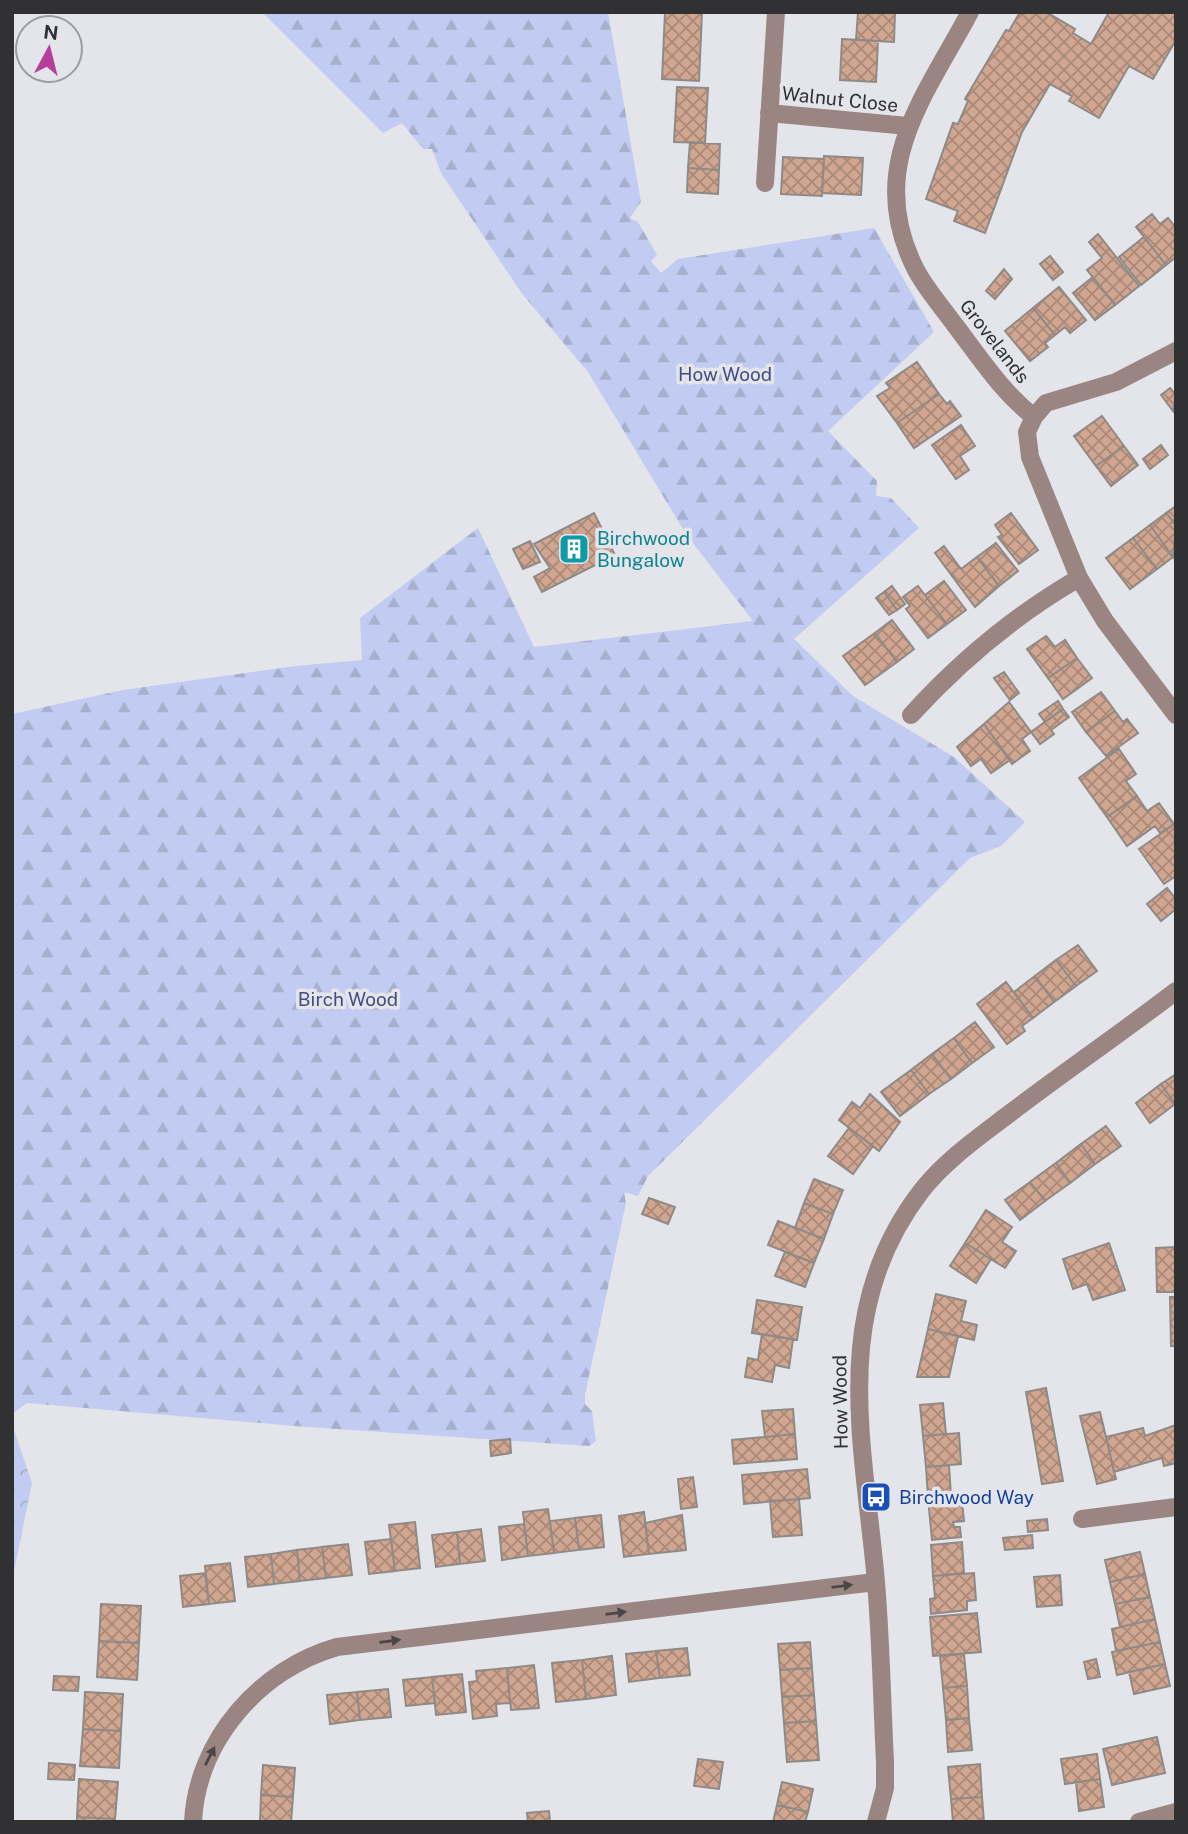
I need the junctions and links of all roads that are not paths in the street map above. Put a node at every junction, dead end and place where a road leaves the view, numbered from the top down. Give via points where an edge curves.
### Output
1 (776, 12) edge
2 (970, 12) edge
3 (769, 113) junction
4 (908, 126) junction
5 (765, 183) dead end
6 (1176, 351) edge
7 (1034, 417) junction
8 (1079, 578) junction
9 (911, 715) dead end
10 (1176, 715) edge
11 (1176, 991) edge
12 (1176, 1507) edge
13 (1082, 1519) dead end
14 (876, 1582) junction
15 (1176, 1812) edge
16 (193, 1822) edge
17 (876, 1822) edge
18 (1139, 1822) edge

1 - 3 street, Walnut Close
2 - 4 street, Grovelands
3 - 4 street, Walnut Close
3 - 5 street, Walnut Close
4 - 7 street, Grovelands via 897,160 897,208 916,270 1003,388
6 - 7 street via 1116,382 1046,403
7 - 8 street via 1027,432 1030,457
8 - 9 street via 979,645
8 - 10 street via 1105,621
11 - 14 street, How Wood via 954,1156 923,1189 886,1250 871,1291 856,1382
12 - 13 street
16 -> 14 street via 205,1765 223,1731 265,1685 310,1655 337,1647
14 - 17 street, How Wood via 885,1762 885,1788
15 - 18 street

